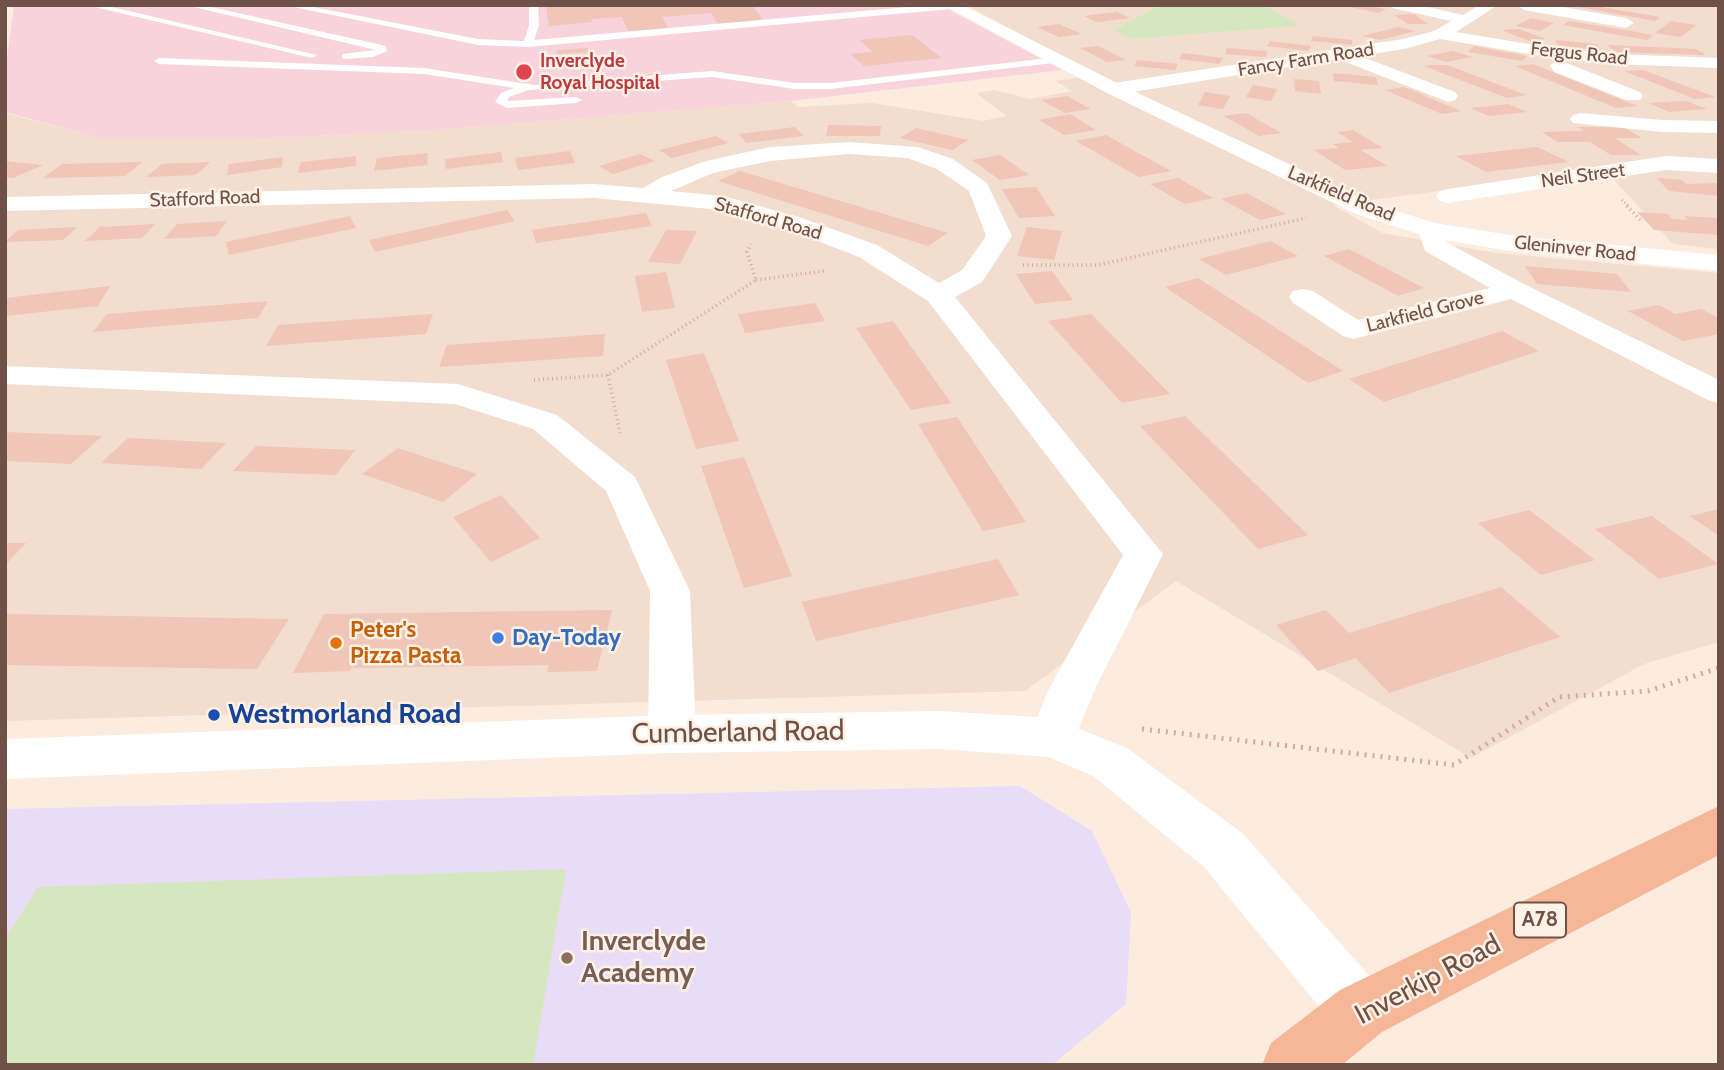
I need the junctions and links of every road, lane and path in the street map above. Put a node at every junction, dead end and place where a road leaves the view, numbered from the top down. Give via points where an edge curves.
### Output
1 (90, 5) edge
2 (189, 5) edge
3 (288, 5) edge
4 (533, 5) edge
5 (851, 5) edge
6 (1397, 5) edge
7 (1491, 5) edge
8 (1524, 5) edge
9 (951, 6) edge
10 (313, 10) junction
11 (864, 16) junction
12 (1466, 20) junction
13 (268, 22) junction
14 (1626, 23) dead end
15 (1440, 34) junction
16 (219, 35) junction
17 (528, 44) junction
18 (1553, 53) junction
19 (1342, 55) junction
20 (1058, 60) junction
21 (159, 61) dead end
22 (1719, 63) edge
23 (737, 76) junction
24 (713, 87) dead end
25 (525, 88) junction
26 (1114, 89) junction
27 (1448, 96) dead end
28 (1633, 96) dead end
29 (582, 99) dead end
30 (1580, 119) dead end
31 (1662, 126) junction
32 (1719, 127) edge
33 (1709, 165) edge
34 (1597, 174) junction
35 (649, 194) junction
36 (1448, 196) dead end
37 (5, 204) edge
38 (1307, 217) dead end
39 (790, 222) junction
40 (1431, 230) junction
41 (1676, 258) junction
42 (1719, 263) edge
43 (980, 264) junction
44 (834, 269) dead end
45 (756, 280) junction
46 (1514, 290) junction
47 (938, 295) junction
48 (1303, 297) dead end
49 (5, 375) edge
50 (530, 381) dead end
51 (1719, 393) edge
52 (1719, 668) edge
53 (672, 734) junction
54 (1052, 738) junction
55 (5, 759) edge
56 (1110, 762) junction
57 (1719, 829) edge
58 (1361, 1011) junction
59 (1293, 1065) edge

1 - 16 lane
2 - 13 lane
3 - 10 lane
4 - 17 lane via 534,25
5 - 11 lane
6 - 12 street
7 - 12 street, Fancy Farm Road
8 - 14 street
9 - 11 lane
9 - 20 street, Larkfield Road
10 - 13 lane
10 - 17 lane via 478,43
11 - 17 lane
12 - 15 street, Fancy Farm Road
13 - 16 lane
13 - 16 lane via 378,46 382,51 359,56 302,54
15 - 18 street, Fergus Road
15 - 19 street, Fancy Farm Road
18 - 22 street, Fergus Road
18 - 28 street via 1560,68
19 - 26 street, Fancy Farm Road
19 - 27 street
20 - 23 lane via 830,86 795,86
20 - 26 street, Larkfield Road
21 - 25 lane via 424,71
23 - 24 lane
23 - 25 lane via 689,75
25 - 29 lane via 505,95 501,102
26 - 40 street, Larkfield Road via 1366,209
30 - 31 street
31 - 32 street
31 - 33 street
33 - 34 street, Neil Street via 1666,163
34 - 36 street, Neil Street
34 - 41 path
35 - 37 street, Stafford Road via 527,190
35 - 39 street, Stafford Road via 723,203
35 - 43 street via 706,168 770,154 849,148 910,152 945,164 979,188 999,236
38 - 43 path via 1098,265
39 - 45 path via 754,239 747,252
39 - 47 street, Stafford Road via 868,251
40 - 41 street, Gleninver Road via 1516,244
40 - 46 street via 1434,246
41 - 42 street, Gleninver Road
43 - 47 street via 972,276
44 - 45 path
45 - 50 path via 608,375
46 - 48 street, Larkfield Grove via 1353,330
46 - 51 street
47 - 54 street, Stafford Road via 1143,554 1073,687
49 - 53 street via 458,394 545,422 622,485 670,591
52 - 56 path via 1648,691 1559,697 1454,765 1143,728
53 - 54 street, Cumberland Road via 940,730
53 - 55 street, Cumberland Road
54 - 56 street, Cumberland Road
56 - 58 street, Cumberland Road via 1223,850
57 - 58 highway, Inverkip Road / A78
58 - 59 highway, Inverkip Road / A78

